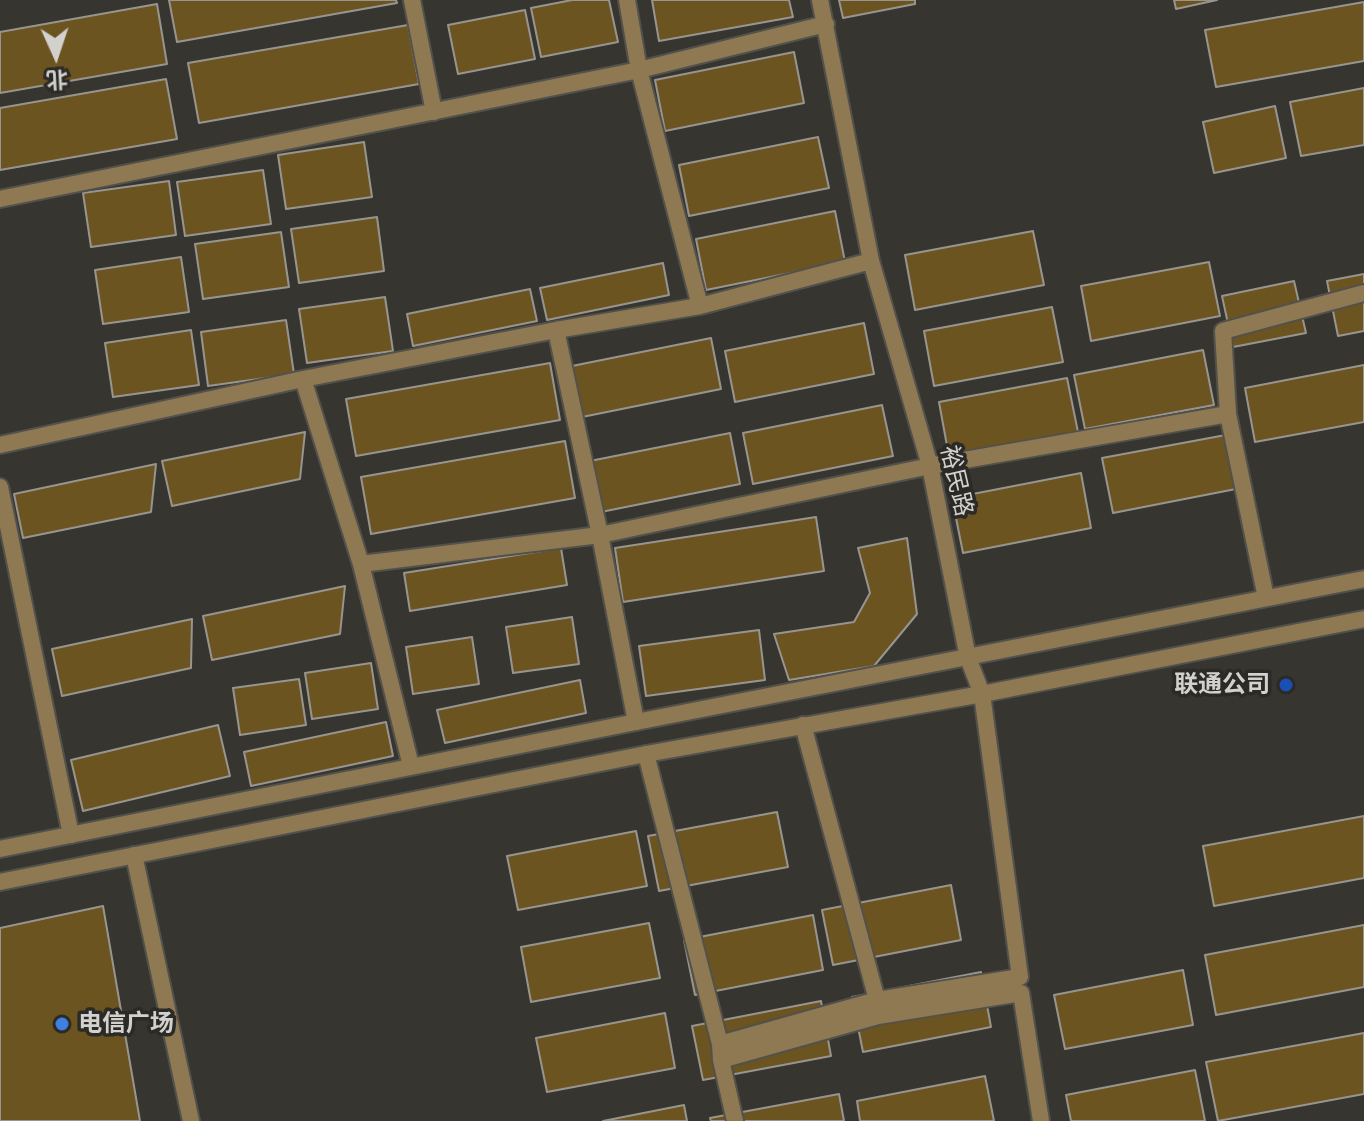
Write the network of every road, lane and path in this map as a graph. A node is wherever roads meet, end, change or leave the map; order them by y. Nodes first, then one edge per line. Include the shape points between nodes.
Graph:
1 (412, 0) edge
2 (627, 0) edge
3 (820, 0) edge
4 (826, 24) junction
5 (639, 70) junction
6 (434, 112) junction
7 (0, 199) edge
8 (871, 261) junction
9 (1364, 293) edge
10 (700, 306) junction
11 (556, 330) junction
12 (303, 379) junction
13 (1228, 414) junction
14 (0, 445) edge
15 (930, 466) junction
16 (0, 487) edge
17 (600, 535) junction
18 (361, 564) junction
19 (1364, 579) edge
20 (1266, 598) junction
21 (1364, 619) edge
22 (968, 658) junction
23 (982, 694) junction
24 (636, 722) junction
25 (803, 725) junction
26 (646, 754) junction
27 (411, 766) junction
28 (71, 835) junction
29 (0, 849) edge
30 (134, 855) junction
31 (0, 882) edge
32 (1020, 985) junction
33 (877, 1008) junction
34 (720, 1052) junction
35 (191, 1121) edge
36 (735, 1121) edge
37 (1041, 1121) edge

1 - 6 street
2 - 5 street
3 - 4 street, 裕民路
4 - 5 street
4 - 8 street, 裕民路
5 - 6 street
5 - 10 street
6 - 7 street
8 - 10 street
8 - 15 street, 裕民路
9 - 13 street via 1223,331
10 - 11 street
11 - 12 street
11 - 17 street
12 - 14 street
12 - 18 street
13 - 15 street
13 - 20 street
15 - 17 street
15 - 22 street, 裕民路
16 - 28 street
17 - 18 street
17 - 24 street
18 - 27 street
19 - 20 street
20 - 22 street
21 - 23 street
22 - 23 street, 裕民路
22 - 24 street
23 - 25 street
23 - 32 street, 裕民路
24 - 27 street
25 - 26 street
25 - 33 street
26 - 30 street
26 - 34 street
27 - 28 street
28 - 29 street
30 - 31 street
30 - 35 street
32 - 33 street
32 - 37 street, 裕民路
33 - 34 street
34 - 36 street

